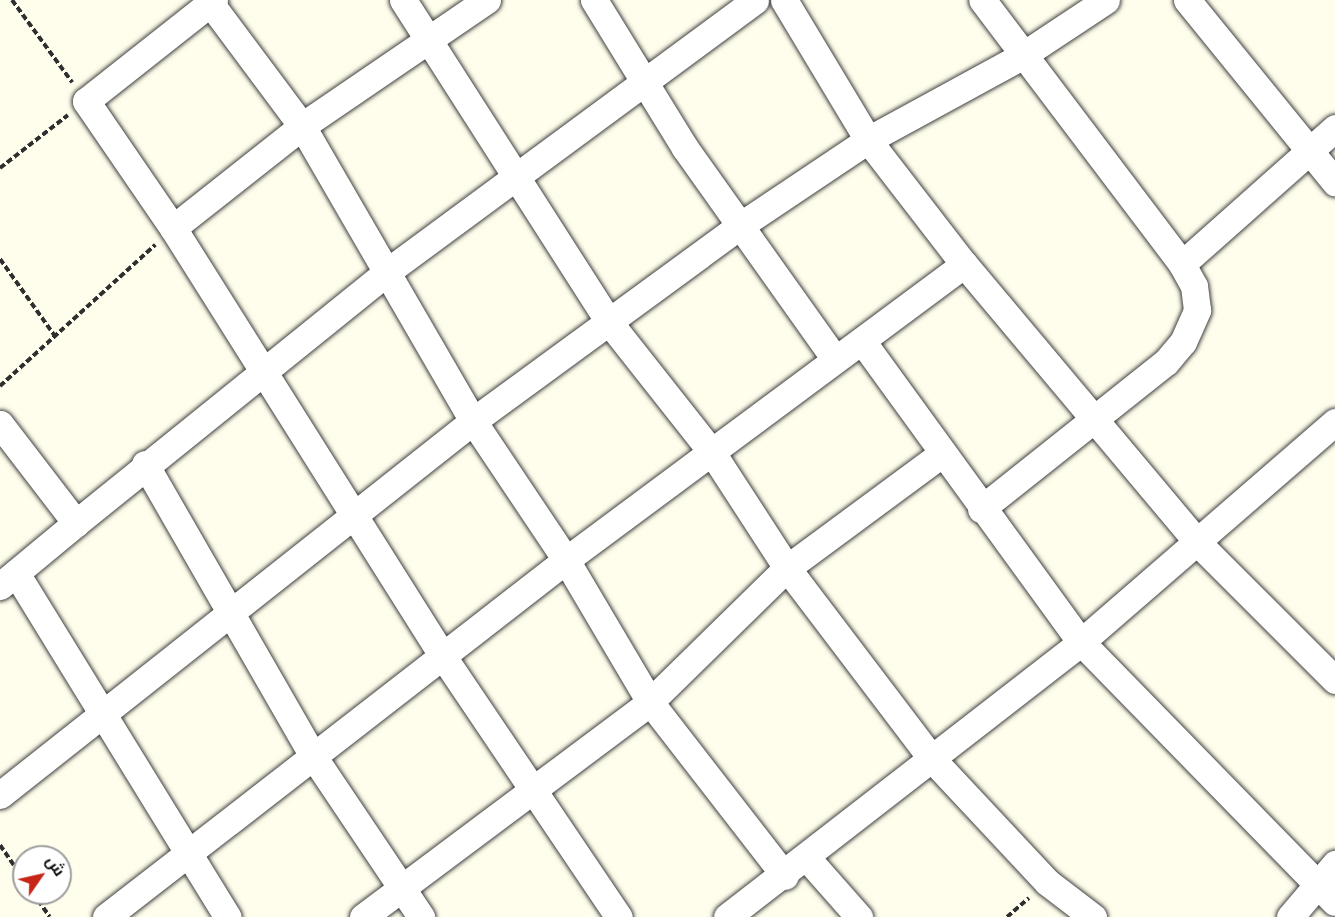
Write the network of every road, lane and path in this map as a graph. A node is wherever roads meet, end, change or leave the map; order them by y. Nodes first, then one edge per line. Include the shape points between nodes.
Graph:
1 (12, 0) edge
2 (403, 0) edge
3 (487, 0) edge
4 (594, 0) edge
5 (755, 0) edge
6 (784, 0) edge
7 (982, 0) edge
8 (1106, 0) edge
9 (1188, 0) edge
10 (211, 1) edge
11 (427, 40) junction
12 (1020, 57) junction
13 (648, 82) junction
14 (86, 101) junction
15 (302, 126) junction
16 (1335, 128) edge
17 (868, 140) junction
18 (1308, 149) junction
19 (0, 168) edge
20 (518, 180) junction
21 (1335, 182) edge
22 (741, 225) junction
23 (173, 228) junction
24 (0, 259) edge
25 (964, 264) junction
26 (1182, 264) junction
27 (388, 271) junction
28 (609, 322) junction
29 (55, 336) junction
30 (862, 341) junction
31 (836, 359) junction
32 (261, 369) junction
33 (0, 386) edge
34 (1095, 420) junction
35 (473, 421) junction
36 (0, 424) edge
37 (1332, 429) edge
38 (711, 451) junction
39 (940, 455) junction
40 (145, 464) junction
41 (981, 508) junction
42 (351, 516) junction
43 (76, 523) junction
44 (1200, 545) junction
45 (566, 560) junction
46 (787, 568) junction
47 (8, 579) edge
48 (228, 612) junction
49 (1082, 642) junction
50 (441, 656) junction
51 (1335, 680) edge
52 (650, 702) junction
53 (102, 710) junction
54 (313, 756) junction
55 (933, 760) junction
56 (533, 792) junction
57 (0, 795) edge
58 (0, 845) edge
59 (186, 854) junction
60 (807, 858) junction
61 (12, 862) edge
62 (1335, 864) edge
63 (785, 876) junction
64 (401, 888) junction
65 (1326, 894) edge
66 (106, 917) edge
67 (228, 917) edge
68 (363, 917) edge
69 (421, 917) edge
70 (619, 917) edge
71 (727, 917) edge
72 (859, 917) edge
73 (1092, 917) edge
74 (1290, 917) edge

1 - 14 path
2 - 11 street
3 - 11 street
4 - 13 street
5 - 13 street
6 - 17 street
7 - 12 street
8 - 12 street
9 - 18 street
10 - 14 street
10 - 15 street
11 - 15 street
11 - 20 street
12 - 17 street
12 - 26 street
13 - 20 street
13 - 22 street via 685,148
14 - 19 path
14 - 23 street
15 - 23 street
15 - 27 street
16 - 18 street
17 - 22 street
17 - 25 street
18 - 21 street
18 - 26 street
20 - 27 street
20 - 28 street
22 - 28 street
22 - 31 street
23 - 29 path
23 - 32 street
24 - 29 path
25 - 30 street
25 - 34 street
26 - 34 street via 1194,286 1197,310 1183,342
27 - 32 street
27 - 35 street
28 - 35 street
28 - 38 street
29 - 33 path
30 - 31 street
30 - 39 street
31 - 38 street
32 - 40 street
32 - 42 street
34 - 41 street
34 - 44 street
35 - 42 street
35 - 45 street
36 - 43 street
37 - 44 street
38 - 45 street
38 - 46 street
39 - 41 street
39 - 46 street
40 - 43 street
40 - 48 street
41 - 49 street
42 - 48 street
42 - 50 street
43 - 47 street
44 - 49 street
44 - 51 street
45 - 50 street
45 - 52 street
46 - 52 street
46 - 55 street
47 - 53 street
48 - 53 street
48 - 54 street
49 - 55 street
49 - 65 street
50 - 54 street
50 - 56 street
52 - 56 street
52 - 63 street
53 - 57 street
53 - 59 street
54 - 59 street
54 - 64 street
55 - 60 street
55 - 73 street via 1047,882
56 - 64 street
56 - 70 street
58 - 61 path
59 - 66 street
59 - 67 street
60 - 63 street
60 - 72 street
62 - 65 street
63 - 71 street
64 - 68 street
64 - 69 street
65 - 74 street

